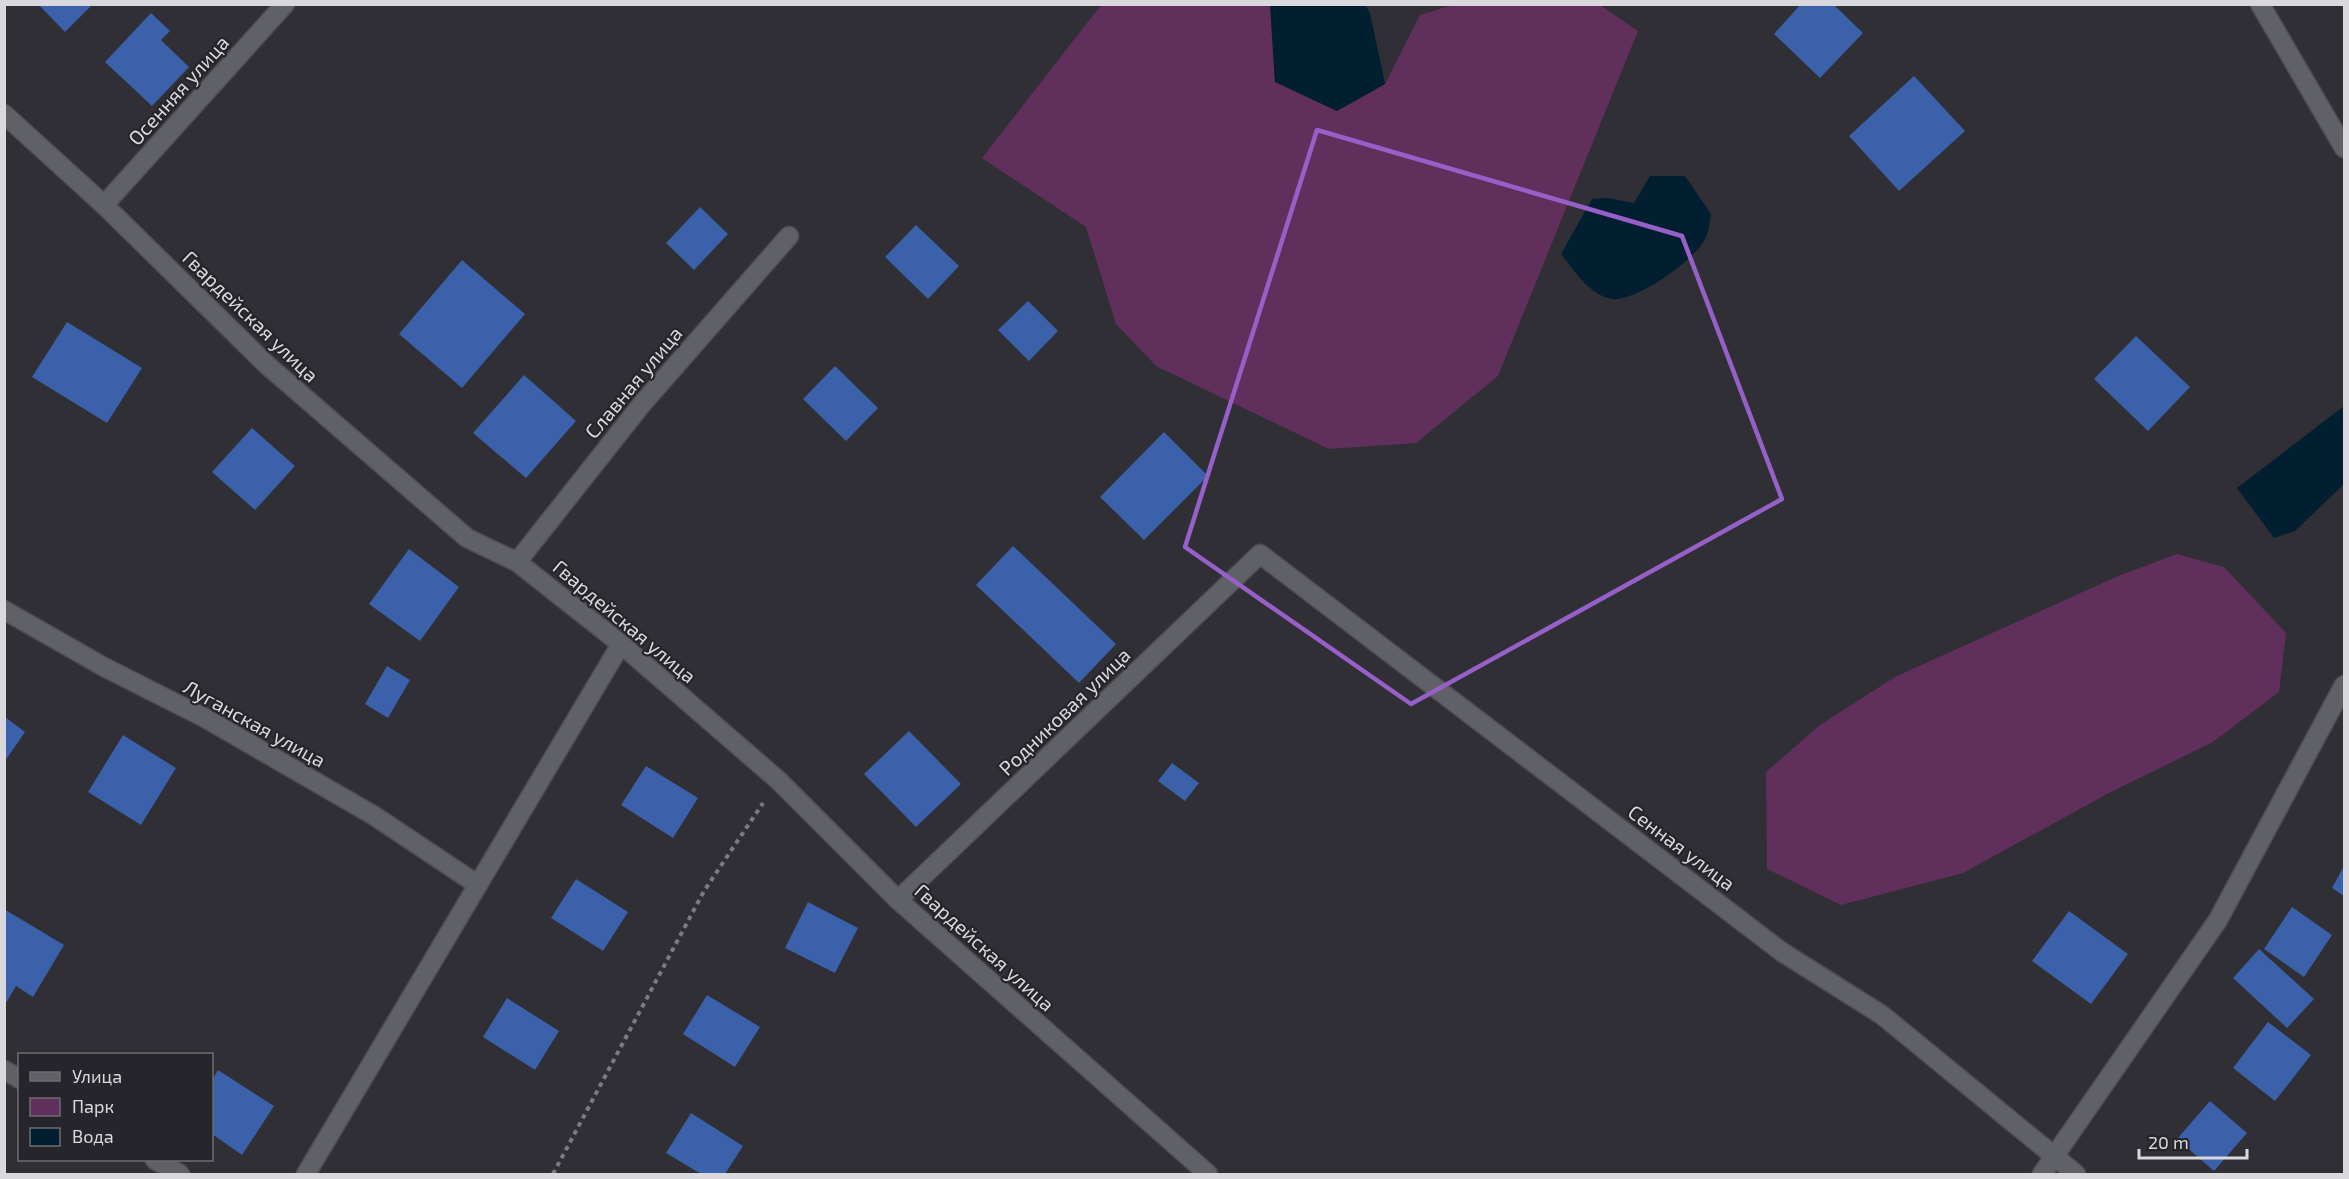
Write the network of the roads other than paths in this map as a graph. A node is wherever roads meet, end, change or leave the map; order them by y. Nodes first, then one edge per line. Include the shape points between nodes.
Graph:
1 (285, 4) edge
2 (2260, 4) edge
3 (4, 114) edge
4 (2344, 148) edge
5 (104, 205) junction
6 (789, 236) dead end
7 (1260, 554) joint
8 (518, 562) junction
9 (4, 610) edge
10 (621, 644) junction
11 (2344, 685) edge
12 (478, 885) junction
13 (898, 900) junction
14 (4, 1070) edge
15 (18, 1078) edge
16 (2057, 1157) junction
17 (157, 1161) edge
18 (180, 1174) edge
19 (306, 1174) edge
20 (1208, 1174) edge
21 (2042, 1174) edge
22 (2076, 1174) edge

1 - 5 street, Осенняя улица
2 - 4 street
3 - 5 street, Гвардейская улица
5 - 8 street, Гвардейская улица via 267,365 441,516 467,538
6 - 8 street, Славная улица via 642,404
7 - 13 street, Родниковая улица
7 - 16 street, Сенная улица via 1782,952 1882,1015
8 - 10 street, Гвардейская улица
9 - 12 street, Луганская улица via 205,718 363,810
10 - 12 street
10 - 13 street, Гвардейская улица via 778,780
11 - 16 street via 2218,920
12 - 19 street
13 - 20 street, Гвардейская улица
14 - 15 street
16 - 21 street
16 - 22 street, Сенная улица
17 - 18 street

